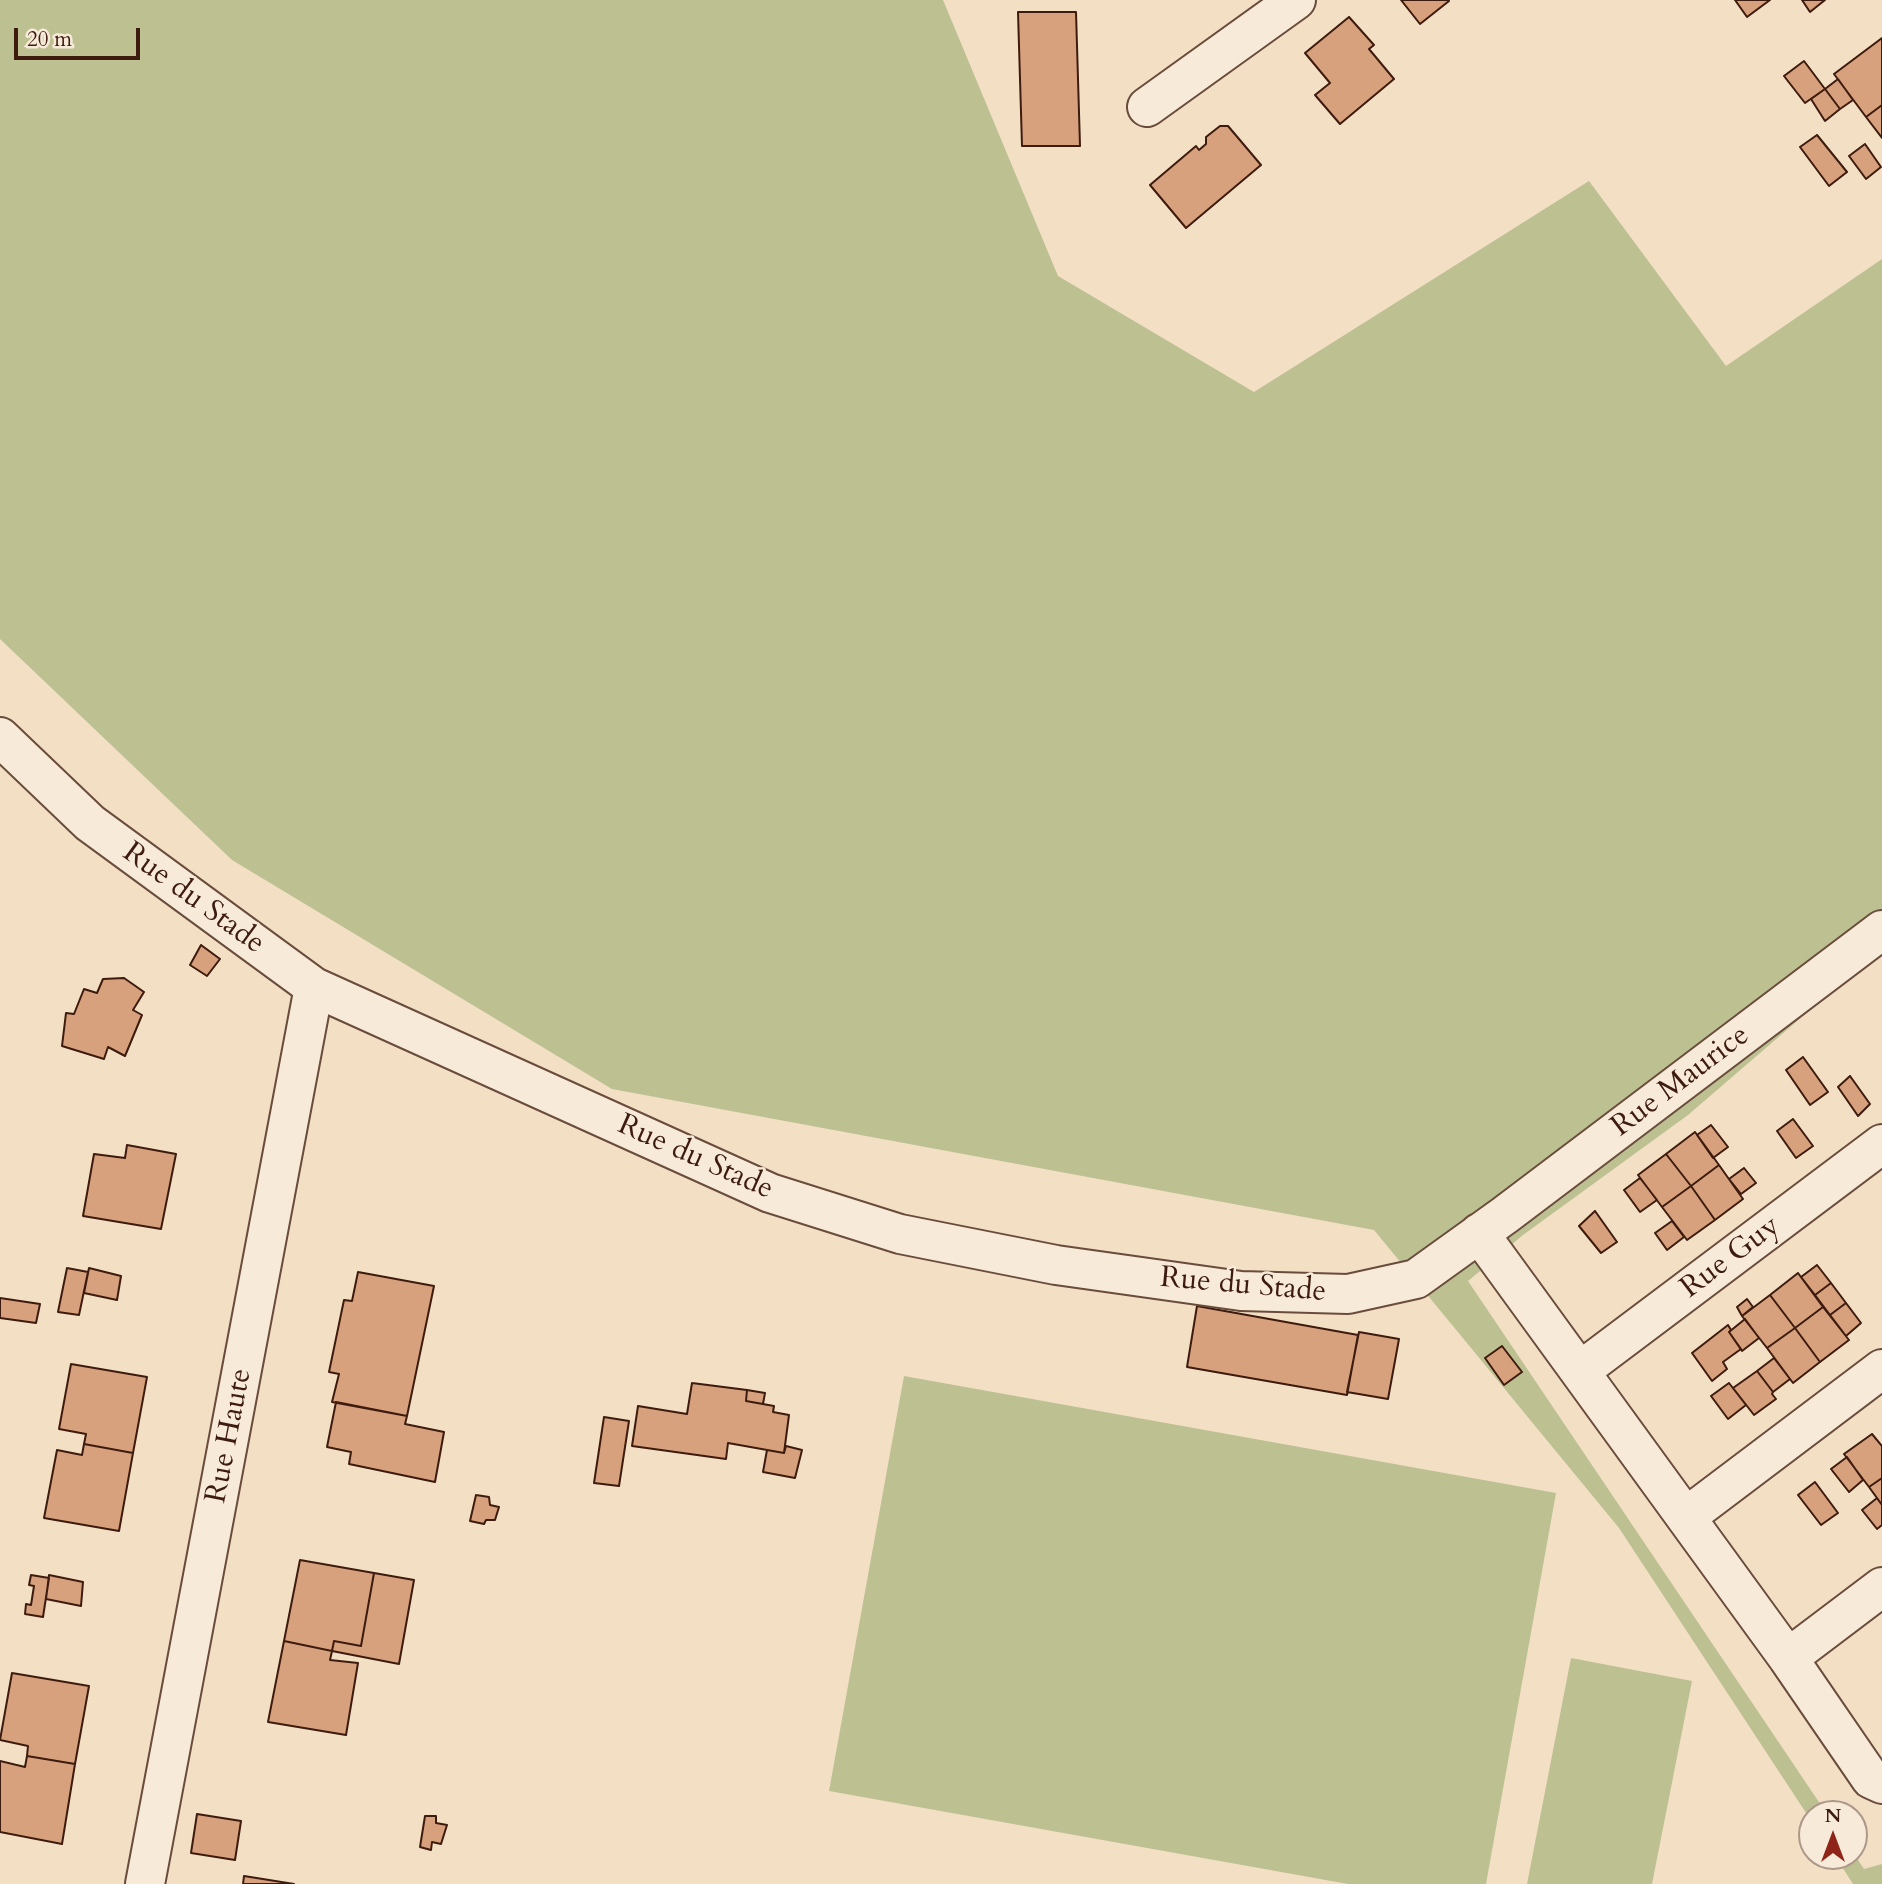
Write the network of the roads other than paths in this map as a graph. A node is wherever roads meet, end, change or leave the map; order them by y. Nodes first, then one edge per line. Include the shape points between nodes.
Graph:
1 (1296, 0) edge
2 (1147, 107) dead end
3 (0, 737) edge
4 (1882, 930) edge
5 (314, 987) junction
6 (1882, 1144) edge
7 (1479, 1233) junction
8 (1882, 1369) edge
9 (1580, 1371) junction
10 (1686, 1517) junction
11 (1882, 1587) edge
12 (1788, 1658) junction
13 (1882, 1784) edge
14 (145, 1884) edge

1 - 2 street
3 - 5 street, Rue du Stade via 90,823
4 - 7 street, Rue Maurice
5 - 7 street, Rue du Stade via 770,1193 900,1234 1056,1265 1241,1291 1348,1294 1416,1279
5 - 14 street, Rue Haute
6 - 9 street, Rue Guy
7 - 9 street
8 - 10 street
9 - 10 street
10 - 12 street
11 - 12 street
12 - 13 street via 1871,1779

